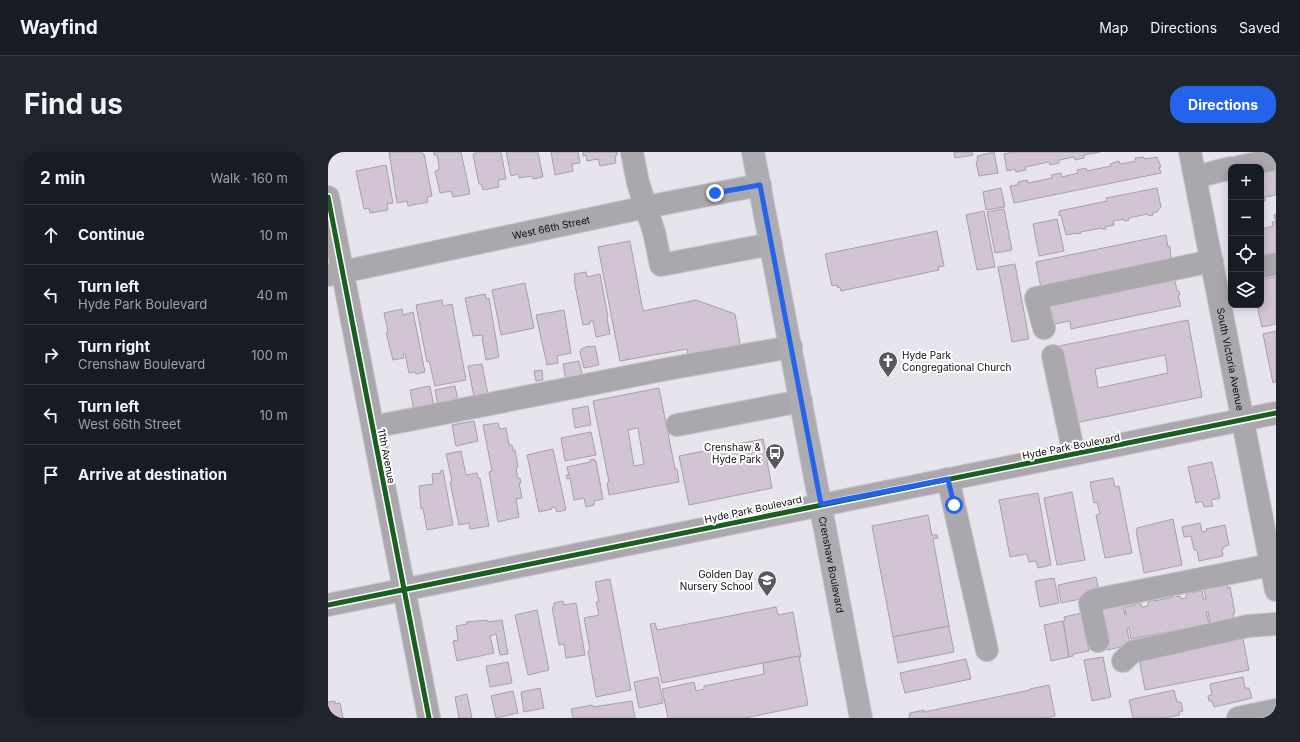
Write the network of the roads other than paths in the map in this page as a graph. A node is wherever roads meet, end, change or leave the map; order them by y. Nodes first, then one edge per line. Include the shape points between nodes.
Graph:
1 (632, 152) edge
2 (753, 152) edge
3 (1190, 152) edge
4 (1276, 159) edge
5 (1252, 164) edge
6 (1228, 169) edge
7 (1195, 177) junction
8 (760, 185) junction
9 (328, 202) edge
10 (646, 207) junction
11 (771, 244) junction
12 (1276, 264) edge
13 (1264, 266) edge
14 (1219, 269) edge
15 (335, 273) edge
16 (1044, 328) dead end
17 (791, 348) junction
18 (1053, 356) dead end
19 (801, 401) junction
20 (1276, 413) edge
21 (1243, 420) junction
22 (677, 425) dead end
23 (373, 427) junction
24 (1074, 454) junction
25 (948, 479) junction
26 (821, 504) junction
27 (1274, 564) edge
28 (404, 590) junction
29 (1276, 590) edge
30 (328, 605) edge
31 (1276, 624) edge
32 (1098, 641) dead end
33 (986, 650) dead end
34 (1123, 661) dead end
35 (1276, 710) edge
36 (429, 718) edge
37 (861, 718) edge
38 (1238, 718) edge

1 - 10 street
2 - 8 main road, Crenshaw Boulevard
3 - 7 street, South Victoria Avenue
4 - 5 street
6 - 7 street
7 - 14 street, South Victoria Avenue
8 - 10 street, West 66th Street
8 - 11 main road, Crenshaw Boulevard
9 - 15 street, 11th Avenue
10 - 11 street via 661,265
10 - 15 street, West 66th Street
11 - 17 main road, Crenshaw Boulevard
12 - 13 street
14 - 16 street via 1036,298
14 - 21 street, South Victoria Avenue
15 - 23 street, 11th Avenue
17 - 19 main road, Crenshaw Boulevard
17 - 23 street via 667,369
18 - 24 street
19 - 22 street
19 - 26 main road, Crenshaw Boulevard
20 - 21 street, Hyde Park Boulevard
21 - 24 street, Hyde Park Boulevard
21 - 27 street, South Victoria Avenue
23 - 28 street, 11th Avenue
24 - 25 street, Hyde Park Boulevard
25 - 26 street, Hyde Park Boulevard
25 - 33 street
26 - 28 street, Hyde Park Boulevard
26 - 37 main road, Crenshaw Boulevard
27 - 29 street, South Victoria Avenue
27 - 32 street via 1094,600 1090,603
28 - 30 street, Hyde Park Boulevard
28 - 36 street, 11th Avenue
31 - 34 street via 1248,626 1132,652
35 - 38 street

